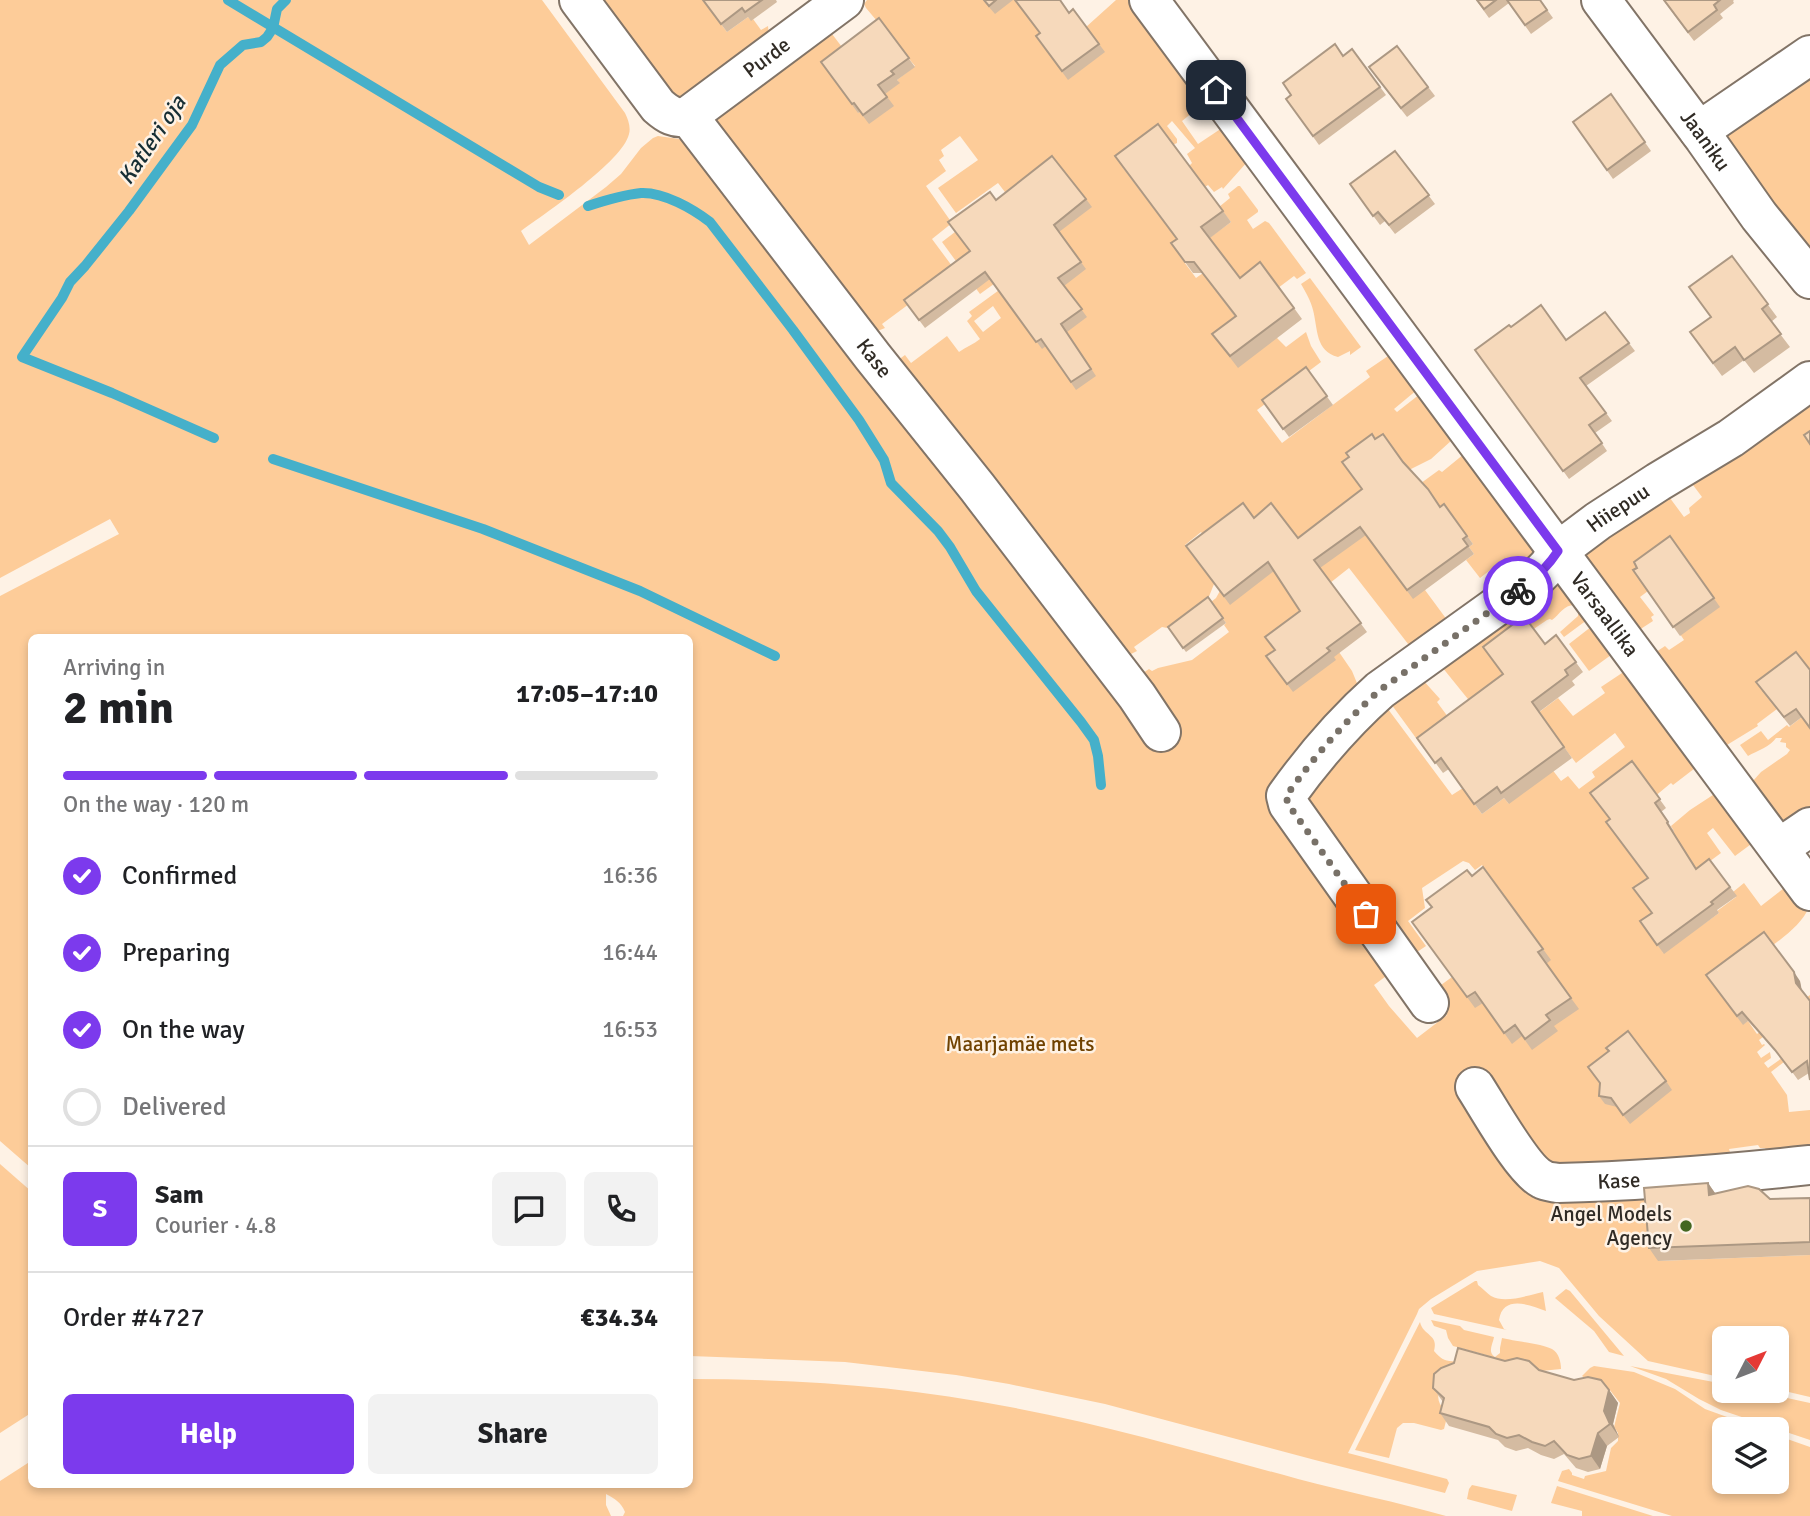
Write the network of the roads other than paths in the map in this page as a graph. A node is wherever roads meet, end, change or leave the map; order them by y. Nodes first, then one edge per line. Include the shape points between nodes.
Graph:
1 (579, 0) edge
2 (844, 0) edge
3 (1149, 0) edge
4 (1601, 0) edge
5 (1810, 55) edge
6 (688, 116) junction
7 (1699, 131) junction
8 (1810, 279) edge
9 (1810, 380) edge
10 (1558, 551) junction
11 (1161, 732) dead end
12 (1810, 827) edge
13 (1779, 848) junction
14 (1810, 891) edge
15 (1430, 1003) dead end
16 (1475, 1087) dead end
17 (1810, 1165) edge

1 - 6 street via 658,106 676,118
2 - 6 street, Purde
3 - 10 street, Varsaallika
4 - 7 street, Jaaniku
5 - 7 street
6 - 11 street, Kase
7 - 8 street, Jaaniku
9 - 10 street, Hiiepuu via 1731,438
10 - 13 street, Varsaallika
10 - 15 street, Hiiepuu via 1536,578 1362,706 1319,751 1286,796
12 - 13 street
13 - 14 street, Varsaallika
16 - 17 street, Kase via 1526,1165 1548,1181 1642,1180

